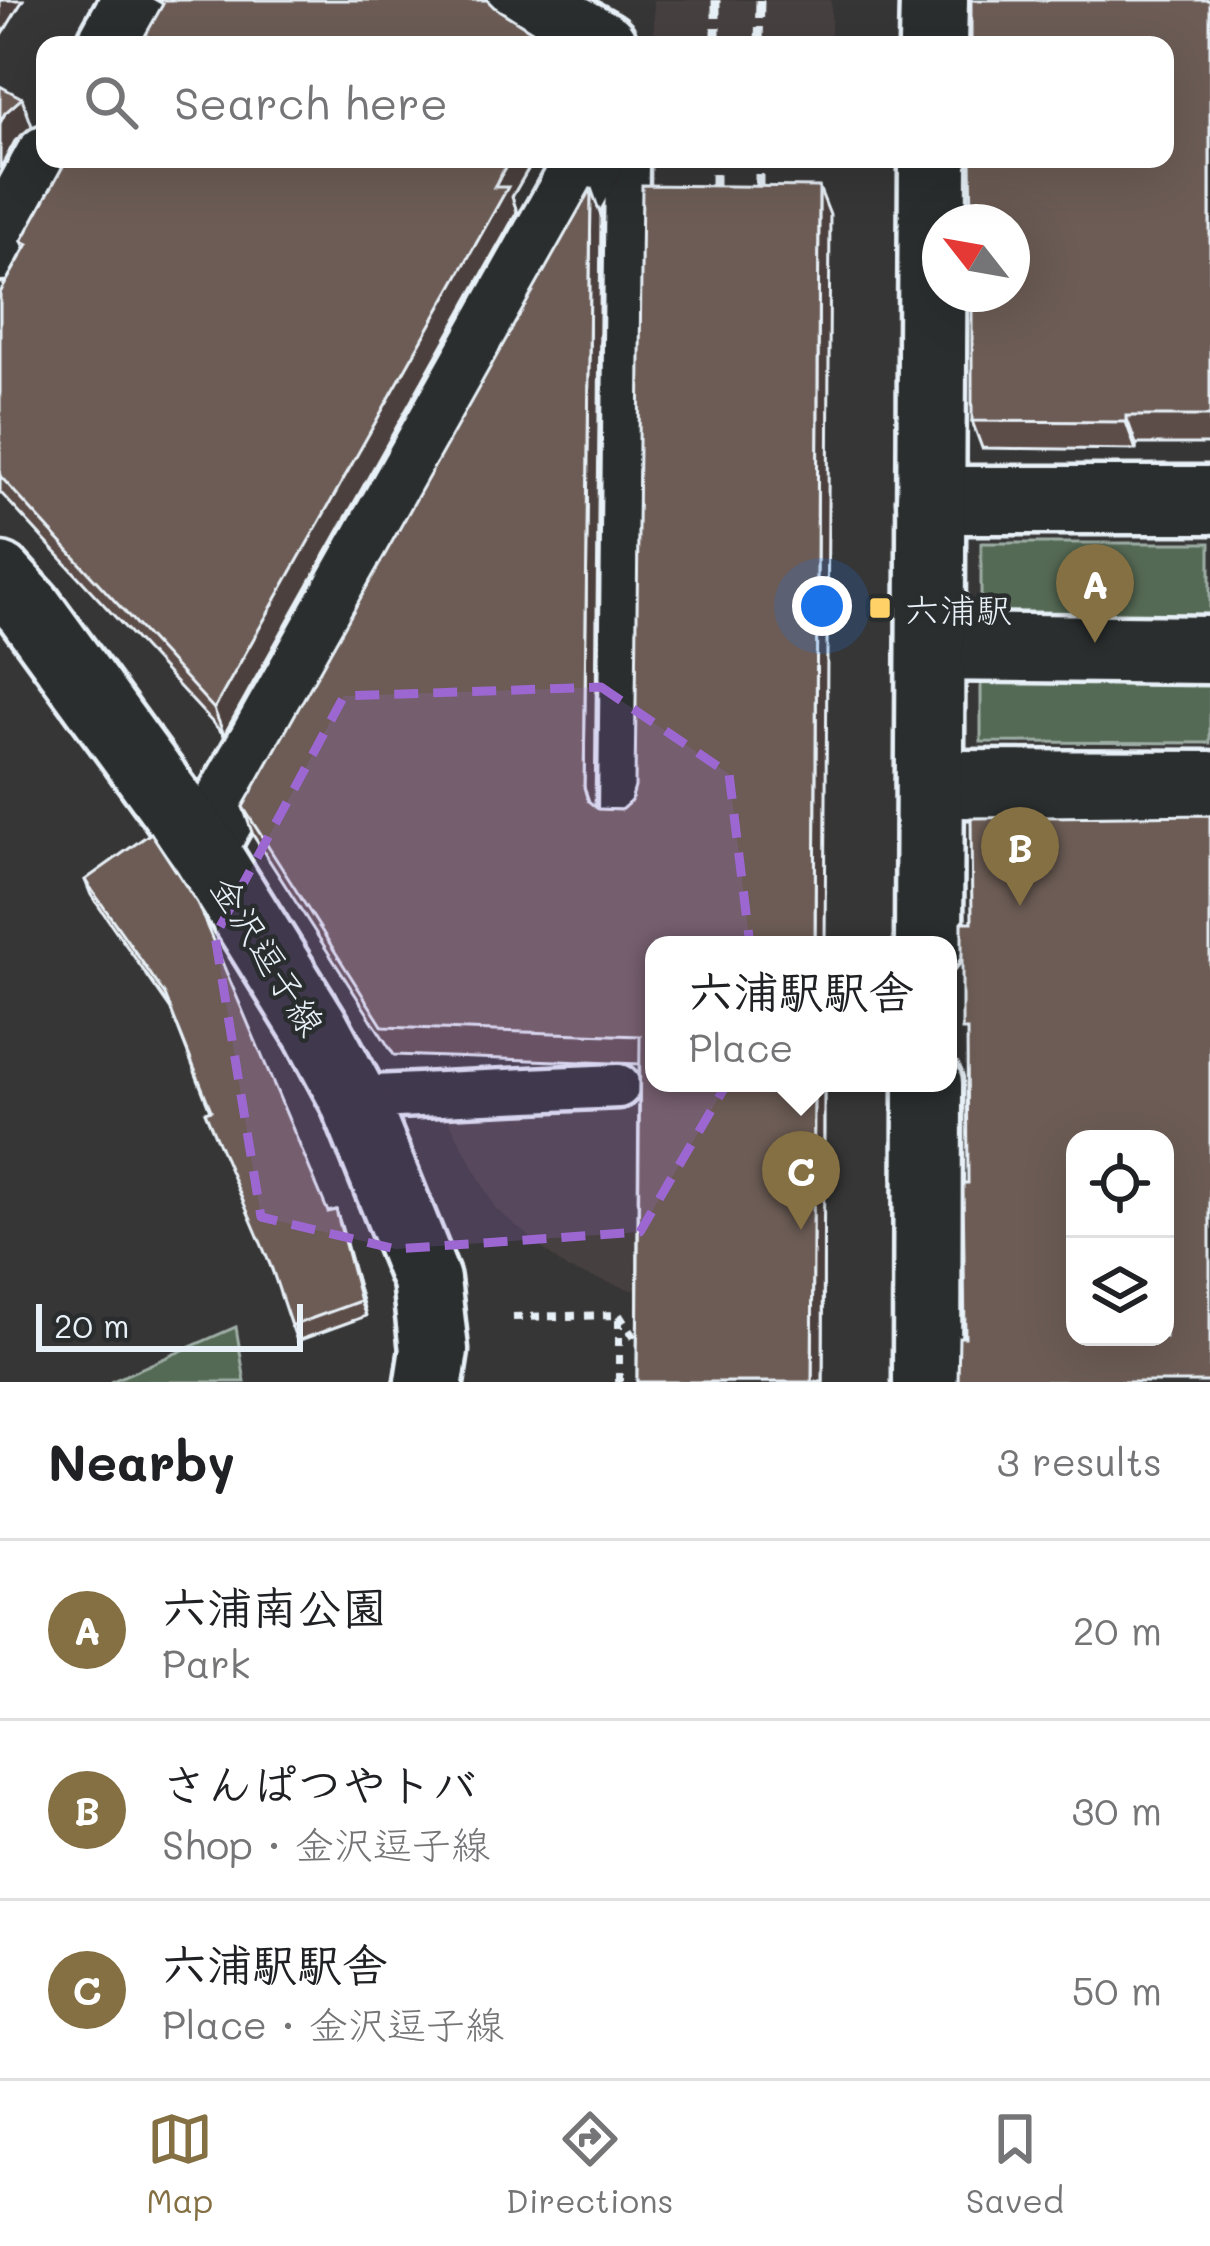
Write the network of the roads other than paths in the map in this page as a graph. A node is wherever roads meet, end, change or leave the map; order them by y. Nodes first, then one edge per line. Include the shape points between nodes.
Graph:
1 (136, 0) edge
2 (523, 0) edge
3 (626, 0) edge
4 (934, 0) edge
5 (116, 36) edge
6 (587, 36) edge
7 (626, 36) edge
8 (933, 36) edge
9 (43, 168) edge
10 (585, 168) edge
11 (627, 168) edge
12 (933, 168) edge
13 (0, 247) edge
14 (931, 500) junction
15 (1210, 500) edge
16 (0, 577) edge
17 (931, 647) junction
18 (1210, 650) edge
19 (930, 784) junction
20 (1210, 785) edge
21 (620, 815) edge
22 (202, 848) junction
23 (929, 936) edge
24 (618, 1086) dead end
25 (928, 1092) edge
26 (353, 1098) junction
27 (429, 1382) edge
28 (927, 1382) edge

1 - 5 street
2 - 6 street
3 - 7 street
4 - 8 street
9 - 13 street
10 - 22 street
11 - 21 lane
12 - 14 street
14 - 15 street
14 - 17 street
16 - 22 street, 金沢逗子線
17 - 18 street
17 - 19 street
19 - 20 street
19 - 23 street
22 - 26 street, 金沢逗子線
24 - 26 lane
25 - 28 street
26 - 27 street, 金沢逗子線 via 426,1280

